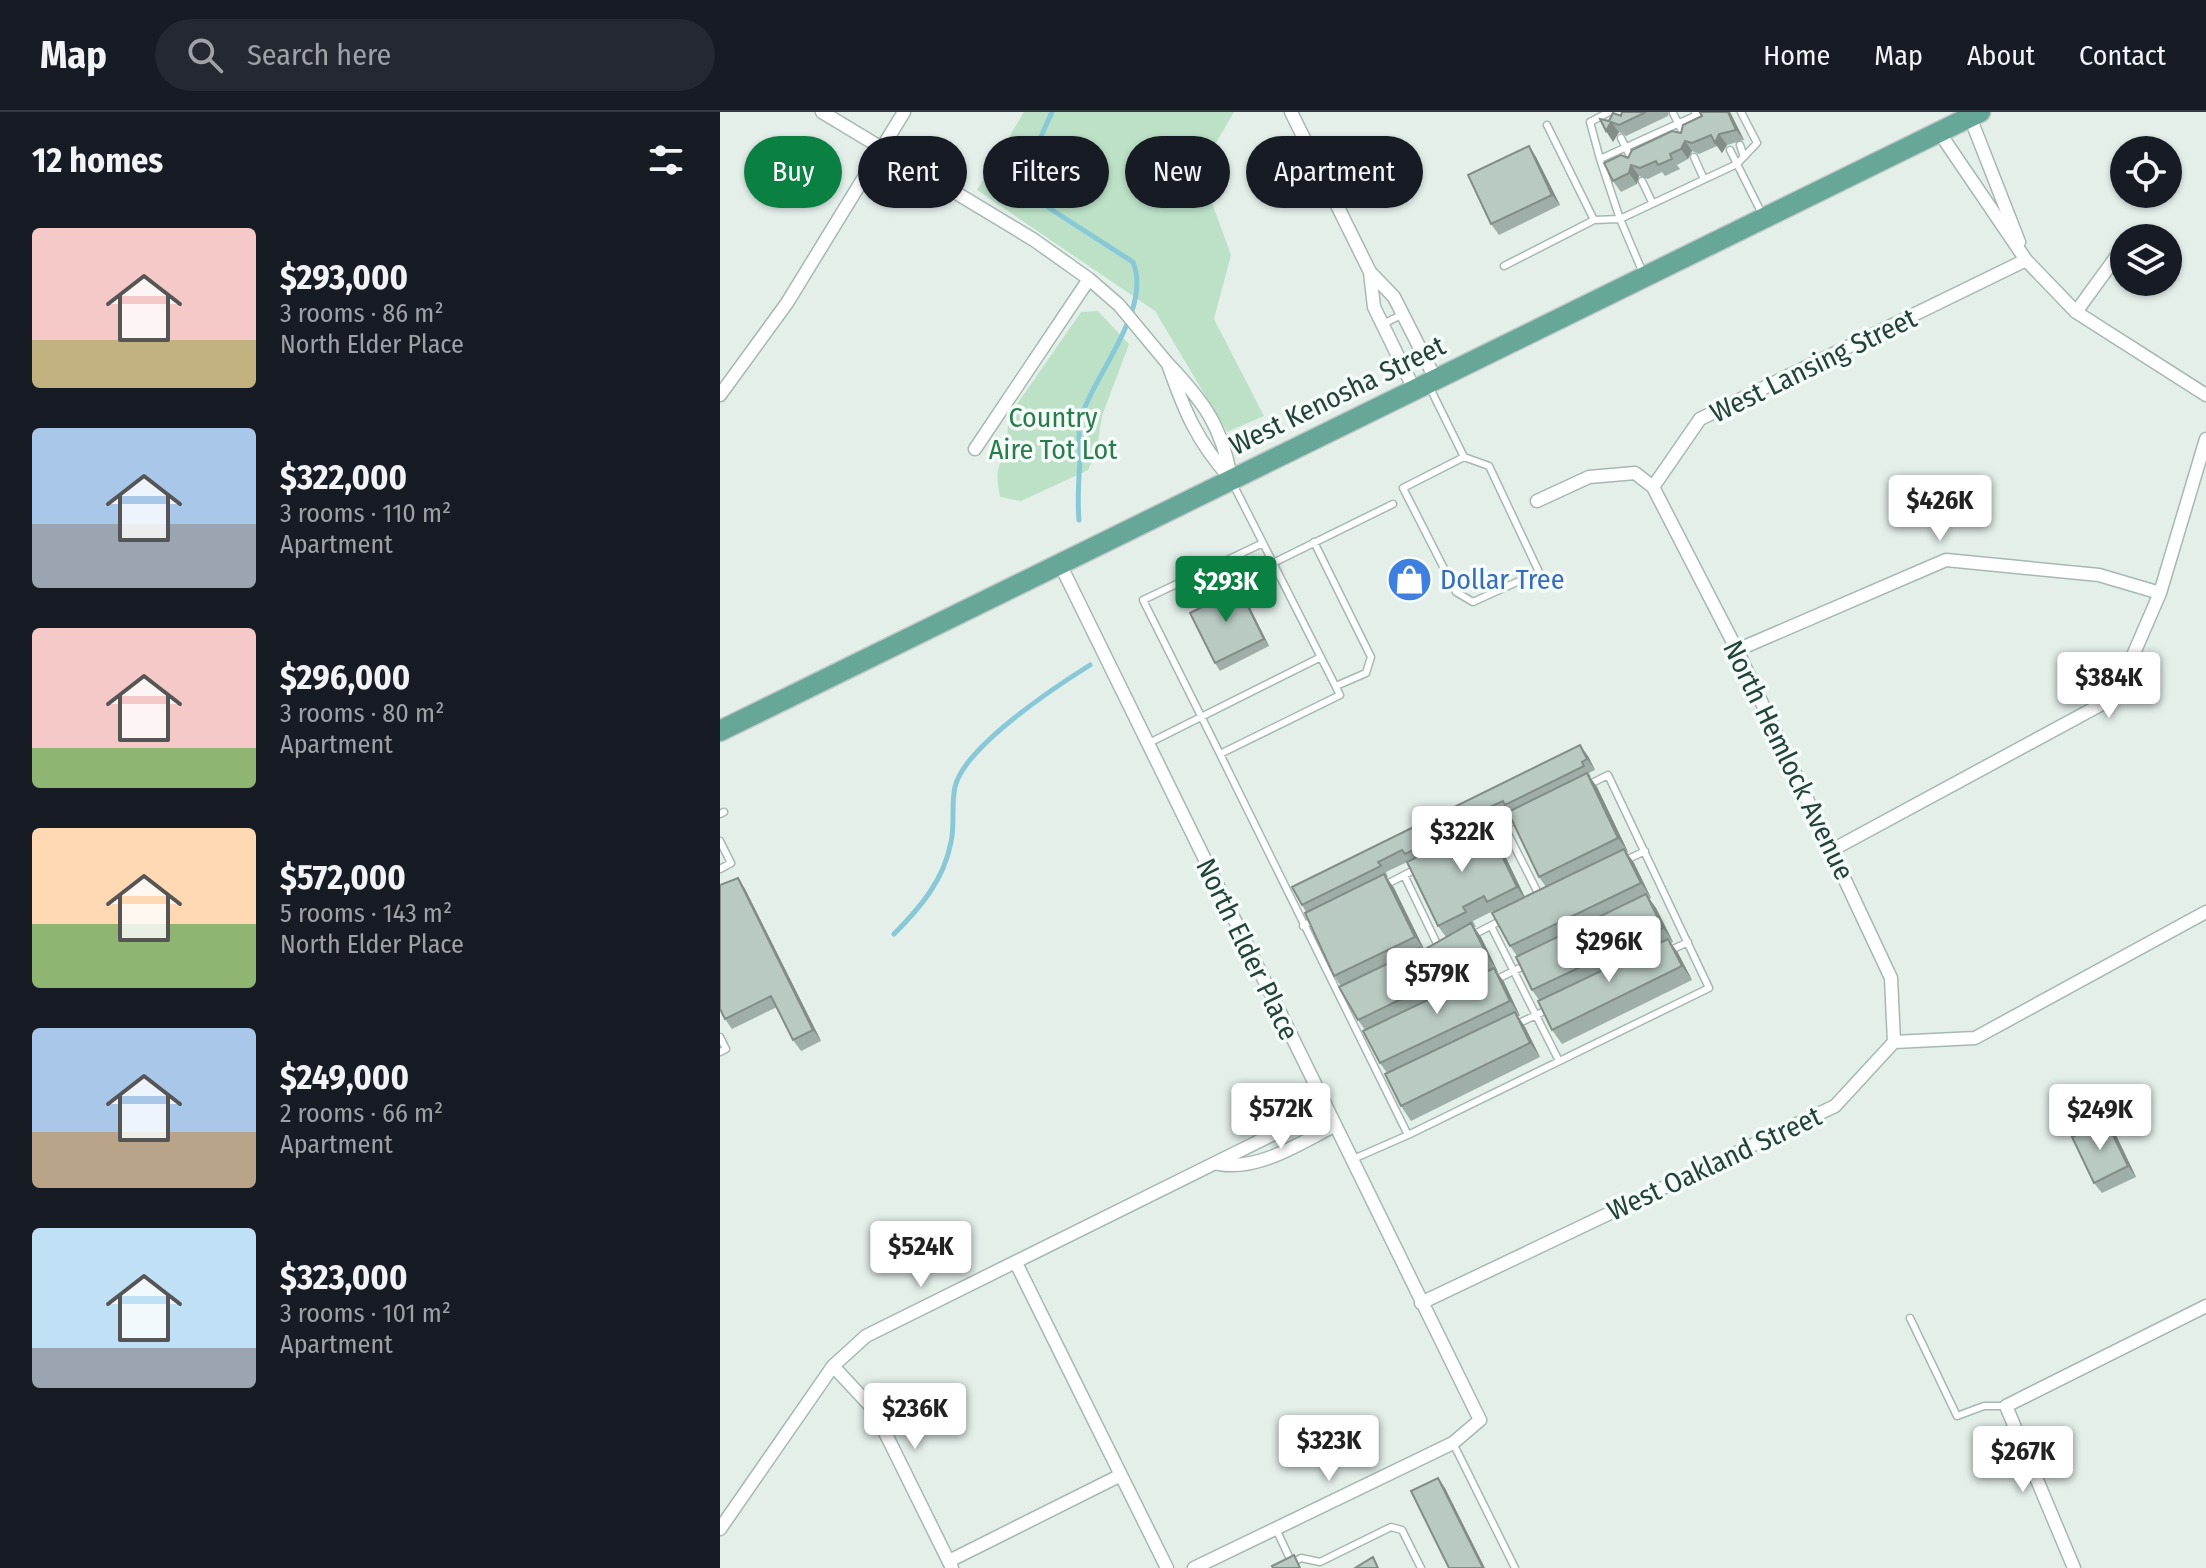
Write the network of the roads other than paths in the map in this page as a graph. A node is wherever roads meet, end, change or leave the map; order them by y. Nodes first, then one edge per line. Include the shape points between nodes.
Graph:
1 (822, 112) edge
2 (904, 112) edge
3 (1291, 112) edge
4 (1608, 112) edge
5 (1695, 112) edge
6 (1741, 112) edge
7 (1673, 113) edge
8 (1975, 114) edge
9 (1662, 119) dead end
10 (1653, 123) dead end
11 (1678, 123) junction
12 (1547, 125) dead end
13 (1615, 126) edge
14 (1643, 128) edge
15 (1666, 129) junction
16 (1939, 132) junction
17 (1632, 133) edge
18 (1658, 133) junction
19 (862, 136) edge
20 (890, 136) edge
21 (1621, 138) edge
22 (1648, 138) junction
23 (1685, 139) edge
24 (1637, 143) junction
25 (1740, 145) dead end
26 (1625, 148) junction
27 (1730, 150) dead end
28 (1694, 157) edge
29 (1744, 157) junction
30 (1600, 159) junction
31 (1634, 163) edge
32 (1737, 164) junction
33 (1703, 177) junction
34 (1642, 181) edge
35 (858, 189) edge
36 (967, 200) edge
37 (1652, 202) junction
38 (1764, 218) junction
39 (1620, 219) junction
40 (1594, 220) junction
41 (2026, 260) junction
42 (2110, 265) edge
43 (1504, 266) dead end
44 (1370, 272) junction
45 (1645, 277) junction
46 (1089, 279) junction
47 (2076, 312) junction
48 (1403, 314) junction
49 (1383, 324) junction
50 (1168, 364) junction
51 (1425, 383) junction
52 (720, 395) edge
53 (2206, 395) edge
54 (2206, 439) edge
55 (975, 449) dead end
56 (1464, 457) junction
57 (1231, 479) junction
58 (1653, 487) junction
59 (1537, 501) dead end
60 (1393, 504) dead end
61 (1314, 542) junction
62 (1263, 543) junction
63 (1273, 563) junction
64 (1060, 564) junction
65 (2160, 593) junction
66 (1737, 650) junction
67 (1321, 657) junction
68 (1336, 686) junction
69 (1201, 718) junction
70 (720, 731) edge
71 (1148, 744) junction
72 (1220, 754) junction
73 (1582, 788) edge
74 (1530, 813) edge
75 (1504, 826) junction
76 (1476, 840) edge
77 (720, 841) edge
78 (1832, 850) junction
79 (1645, 851) junction
80 (1433, 861) edge
81 (1619, 864) edge
82 (720, 869) edge
83 (1404, 875) junction
84 (1379, 888) edge
85 (1555, 895) edge
86 (1666, 897) junction
87 (1542, 901) junction
88 (1652, 904) edge
89 (1529, 907) edge
90 (2206, 912) edge
91 (1328, 913) edge
92 (1517, 913) edge
93 (1303, 926) junction
94 (1491, 926) junction
95 (1466, 938) edge
96 (1688, 942) junction
97 (1453, 944) edge
98 (1440, 951) junction
99 (1660, 955) edge
100 (1426, 958) edge
101 (1542, 958) edge
102 (1514, 971) junction
103 (1486, 984) edge
104 (1354, 992) edge
105 (1340, 999) junction
106 (1564, 1002) edge
107 (1536, 1015) junction
108 (1508, 1028) edge
109 (720, 1037) edge
110 (1376, 1037) edge
111 (1894, 1042) junction
112 (1362, 1044) junction
113 (720, 1052) edge
114 (1559, 1061) junction
115 (1398, 1081) edge
116 (1384, 1087) junction
117 (1326, 1108) junction
118 (1334, 1126) junction
119 (1283, 1130) junction
120 (1408, 1135) junction
121 (1292, 1147) junction
122 (1351, 1160) junction
123 (1219, 1164) junction
124 (1016, 1263) junction
125 (1421, 1303) junction
126 (2206, 1306) edge
127 (1910, 1318) dead end
128 (833, 1366) junction
129 (2006, 1406) junction
130 (1453, 1443) junction
131 (1121, 1475) junction
132 (720, 1529) edge
133 (1276, 1529) junction
134 (1291, 1561) junction
135 (950, 1565) edge
136 (1320, 1565) edge
137 (1167, 1568) edge
138 (1194, 1568) edge
139 (1283, 1568) edge
140 (1421, 1568) edge
141 (1515, 1568) edge
142 (2074, 1568) edge

1 - 19 street
2 - 20 street
3 - 44 street
4 - 13 lane
4 - 30 lane via 1590,122
5 - 11 lane
6 - 29 lane via 1757,143
7 - 11 lane
8 - 16 main road, West Kenosha Street
8 - 41 street
9 - 15 lane
10 - 18 lane
11 - 15 lane
11 - 23 lane
12 - 40 lane
14 - 22 lane
15 - 18 lane
16 - 38 main road, West Kenosha Street
16 - 41 street
17 - 24 lane
18 - 22 lane
21 - 26 lane
22 - 24 lane
24 - 26 lane
25 - 29 lane
26 - 30 lane
26 - 31 lane
27 - 32 lane
28 - 33 lane
29 - 32 lane
30 - 39 lane
32 - 33 lane
32 - 38 lane
33 - 37 lane
34 - 37 lane
35 - 52 street via 787,303
36 - 46 street
37 - 39 lane
38 - 45 main road, West Kenosha Street
39 - 40 lane
39 - 45 lane
40 - 43 lane
41 - 47 street
41 - 58 street, West Lansing Street via 1700,419
42 - 47 street
44 - 48 street
44 - 49 street via 1374,307
45 - 51 main road, West Kenosha Street
46 - 50 street via 1119,305
46 - 55 street
47 - 53 street
48 - 49 lane
48 - 51 street
49 - 51 street
50 - 57 street via 1205,451
50 - 57 street via 1203,400 1225,443
51 - 56 lane
51 - 57 main road, West Kenosha Street
54 - 65 street
56 - 56 lane via 1403,488 1456,592 1473,602 1539,572 1489,466
57 - 62 lane
57 - 64 main road, West Kenosha Street
58 - 59 street via 1635,473 1589,477
58 - 66 street, North Hemlock Avenue
60 - 61 lane
61 - 63 lane
61 - 68 lane via 1371,657 1366,673
62 - 63 lane
62 - 69 lane via 1143,600
63 - 67 lane
64 - 70 main road, West Kenosha Street
64 - 71 street, North Elder Place
65 - 66 street via 2099,575 1946,560
65 - 78 street via 2115,697
66 - 78 street, North Hemlock Avenue
67 - 68 lane
67 - 69 lane
68 - 72 lane via 1340,695
69 - 71 lane
69 - 72 lane
71 - 117 street, North Elder Place
72 - 93 lane
73 - 79 lane via 1608,775
74 - 75 lane
75 - 76 lane
75 - 87 lane
77 - 82 lane via 731,863
78 - 111 street, North Hemlock Avenue via 1891,978
79 - 81 lane
79 - 86 lane
80 - 83 lane
83 - 84 lane
83 - 98 lane
85 - 87 lane
86 - 88 lane
86 - 96 lane
87 - 89 lane
90 - 111 street via 1975,1038
91 - 93 lane
92 - 94 lane
93 - 105 lane
94 - 95 lane
94 - 102 lane
96 - 99 lane
96 - 114 lane via 1709,988
97 - 98 lane
98 - 100 lane
101 - 102 lane
102 - 103 lane
102 - 107 lane
104 - 105 lane
105 - 112 lane
106 - 107 lane
107 - 108 lane
107 - 114 lane
109 - 113 lane via 726,1049
110 - 112 lane
111 - 125 street, West Oakland Street via 1835,1106
112 - 116 lane
114 - 120 lane
115 - 116 lane
116 - 120 lane
117 - 118 street, North Elder Place
117 - 119 street
118 - 121 street
118 - 122 street, North Elder Place
119 - 121 lane
119 - 123 street
120 - 122 lane
121 - 123 street via 1267,1159
122 - 125 street, North Elder Place
123 - 124 street
124 - 128 street via 866,1336
124 - 131 street
125 - 130 street, North Elder Place via 1480,1420
126 - 129 street
127 - 129 lane via 1957,1416 1984,1406
128 - 132 street
128 - 135 street via 874,1410
129 - 142 street
130 - 133 street
130 - 141 lane
131 - 135 street
131 - 137 street
133 - 134 lane
133 - 138 street
134 - 136 lane via 1301,1558
134 - 139 lane
136 - 140 lane via 1391,1527 1402,1530

